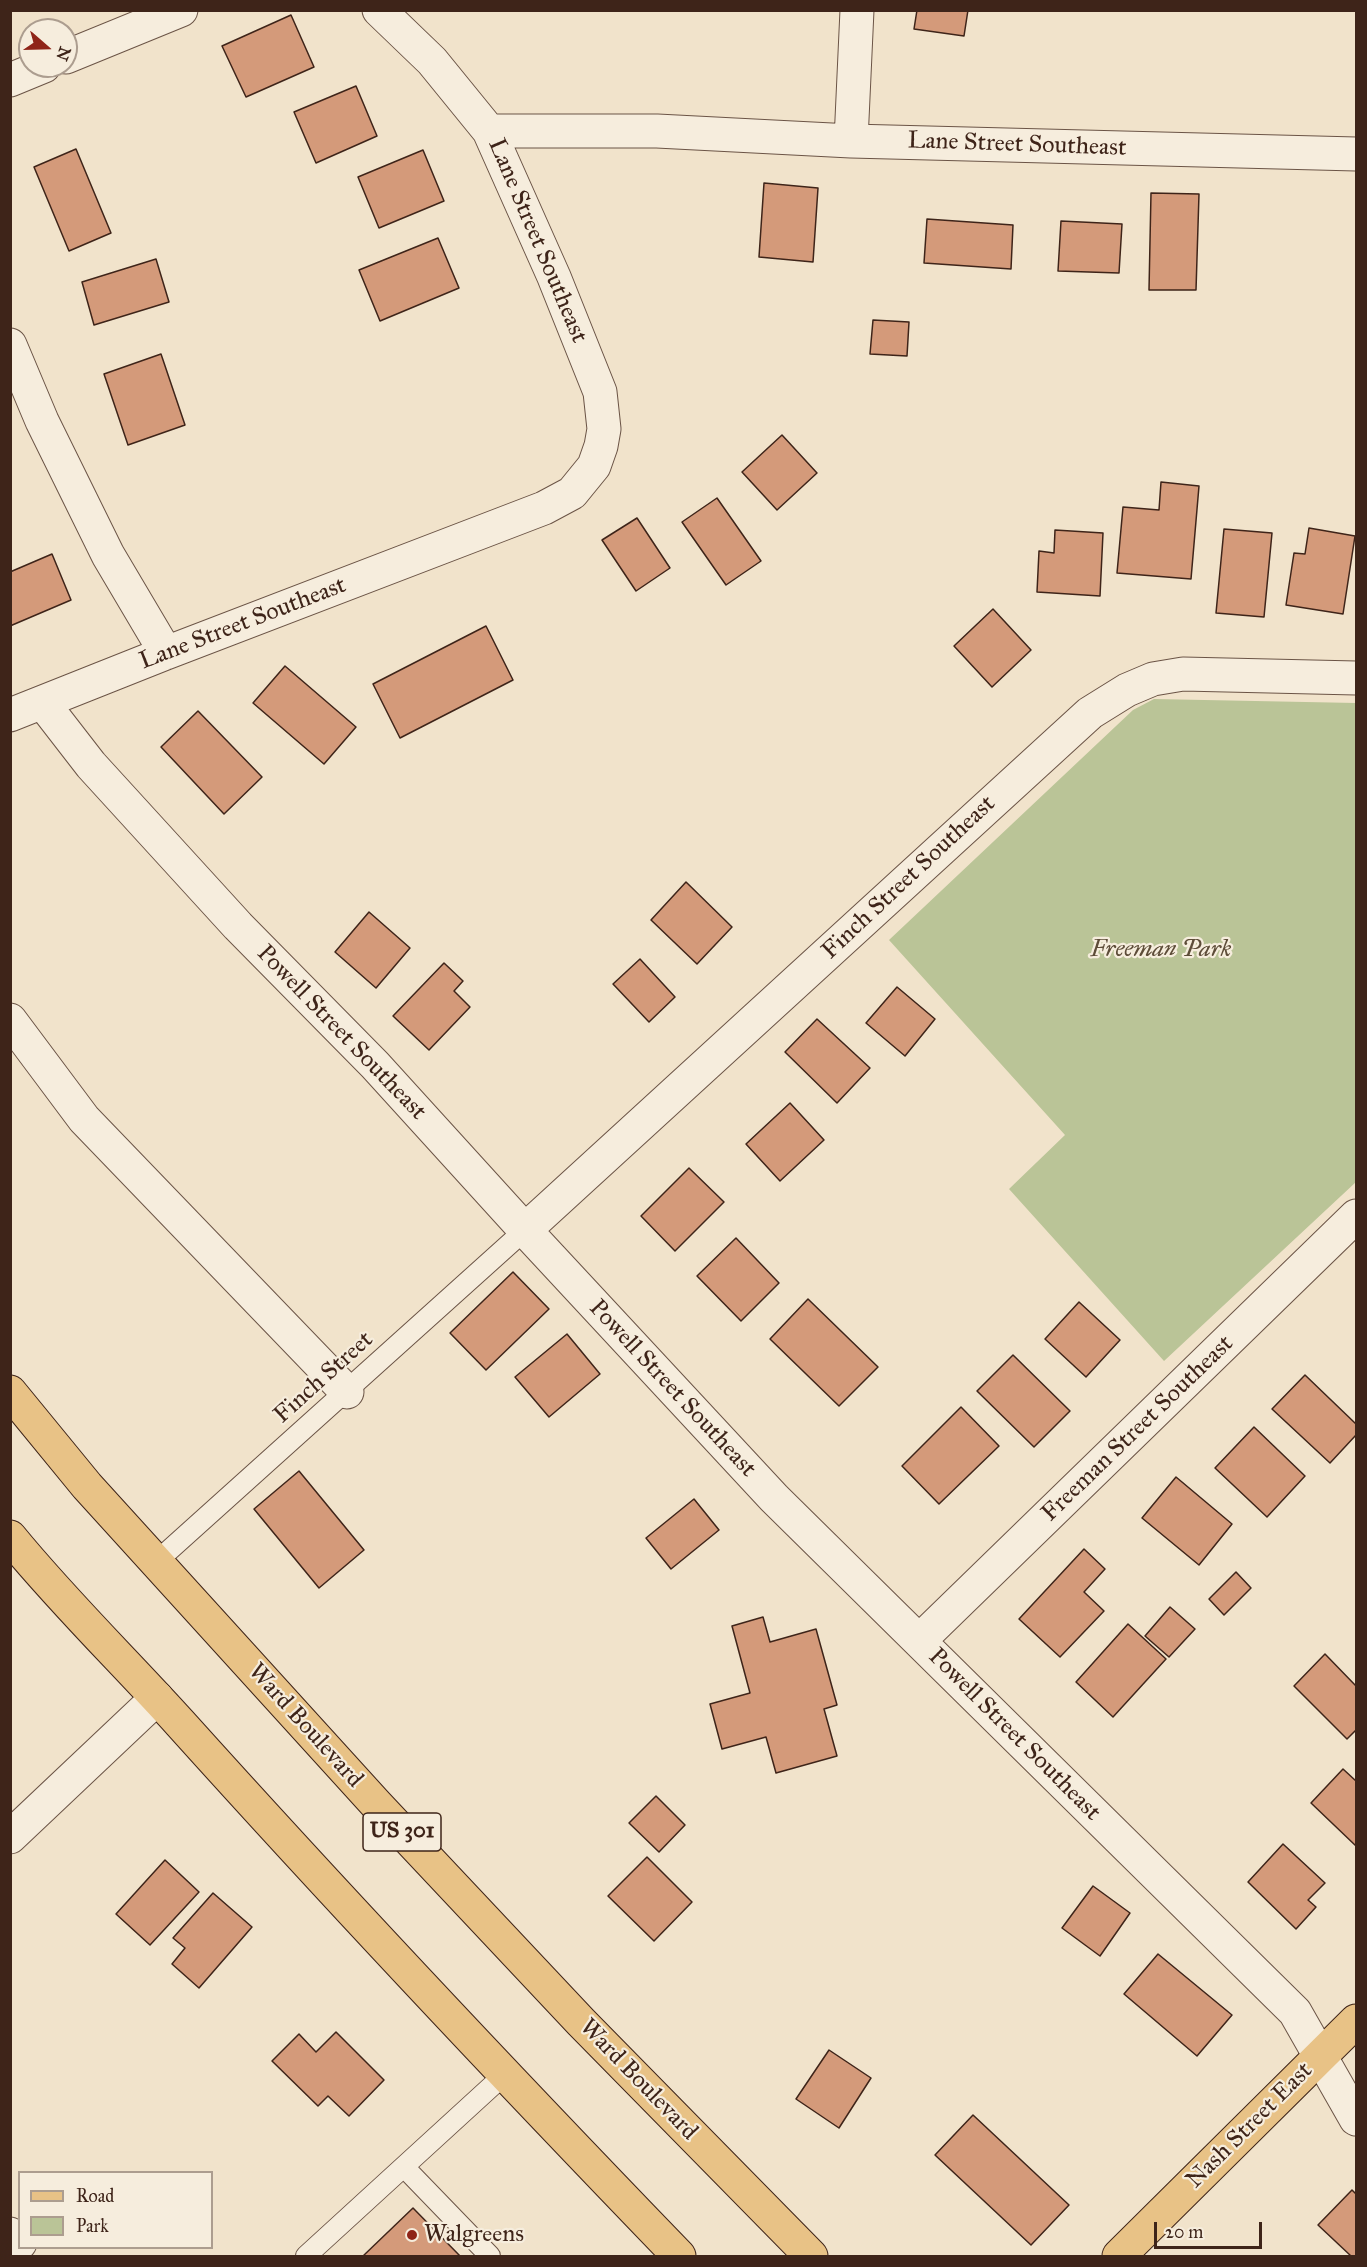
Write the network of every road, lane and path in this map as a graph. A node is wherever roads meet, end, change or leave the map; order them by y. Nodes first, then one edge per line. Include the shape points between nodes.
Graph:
1 (181, 10) edge
2 (379, 10) edge
3 (857, 10) edge
4 (78, 52) edge
5 (489, 131) junction
6 (851, 141) junction
7 (1356, 154) edge
8 (10, 345) edge
9 (166, 653) junction
10 (1356, 678) edge
11 (43, 703) junction
12 (10, 715) edge
13 (10, 1020) edge
14 (1356, 1216) edge
15 (525, 1230) junction
16 (10, 1392) edge
17 (347, 1392) junction
18 (10, 1537) edge
19 (156, 1562) junction
20 (919, 1641) junction
21 (157, 1698) junction
22 (10, 1837) edge
23 (1356, 2021) edge
24 (1320, 2056) junction
25 (505, 2074) junction
26 (1356, 2119) edge
27 (404, 2167) junction
28 (306, 2256) edge
29 (490, 2256) edge
30 (678, 2256) edge
31 (811, 2256) edge
32 (1119, 2256) edge

1 - 4 street
2 - 5 street via 432,61
3 - 6 street
5 - 6 street, Lane Street Southeast via 657,131
5 - 9 street, Lane Street Southeast via 600,392 604,429 594,466 572,493 544,508
6 - 7 street, Lane Street Southeast
8 - 9 street via 108,555
9 - 11 street, Lane Street Southeast
10 - 15 street, Finch Street Southeast via 1183,674 1153,679 1089,713
11 - 12 street, Lane Street Southeast
11 - 15 street, Powell Street Southeast via 97,773 238,926 375,1065
13 - 17 street via 84,1119
14 - 20 street, Freeman Street Southeast
15 - 17 lane, Finch Street
15 - 20 street, Powell Street Southeast via 774,1498
16 - 19 main road, Ward Boulevard / US 301
17 - 19 lane, Finch Street
18 - 21 main road
19 - 31 main road, Ward Boulevard / US 301 via 556,1996
20 - 24 street, Powell Street Southeast via 1295,2012
21 - 22 street
21 - 25 main road via 308,1866
23 - 24 main road, Nash Street East
24 - 26 street, Powell Street Southeast
24 - 32 main road, Nash Street East
25 - 27 lane
25 - 30 main road
27 - 28 lane
27 - 29 lane

